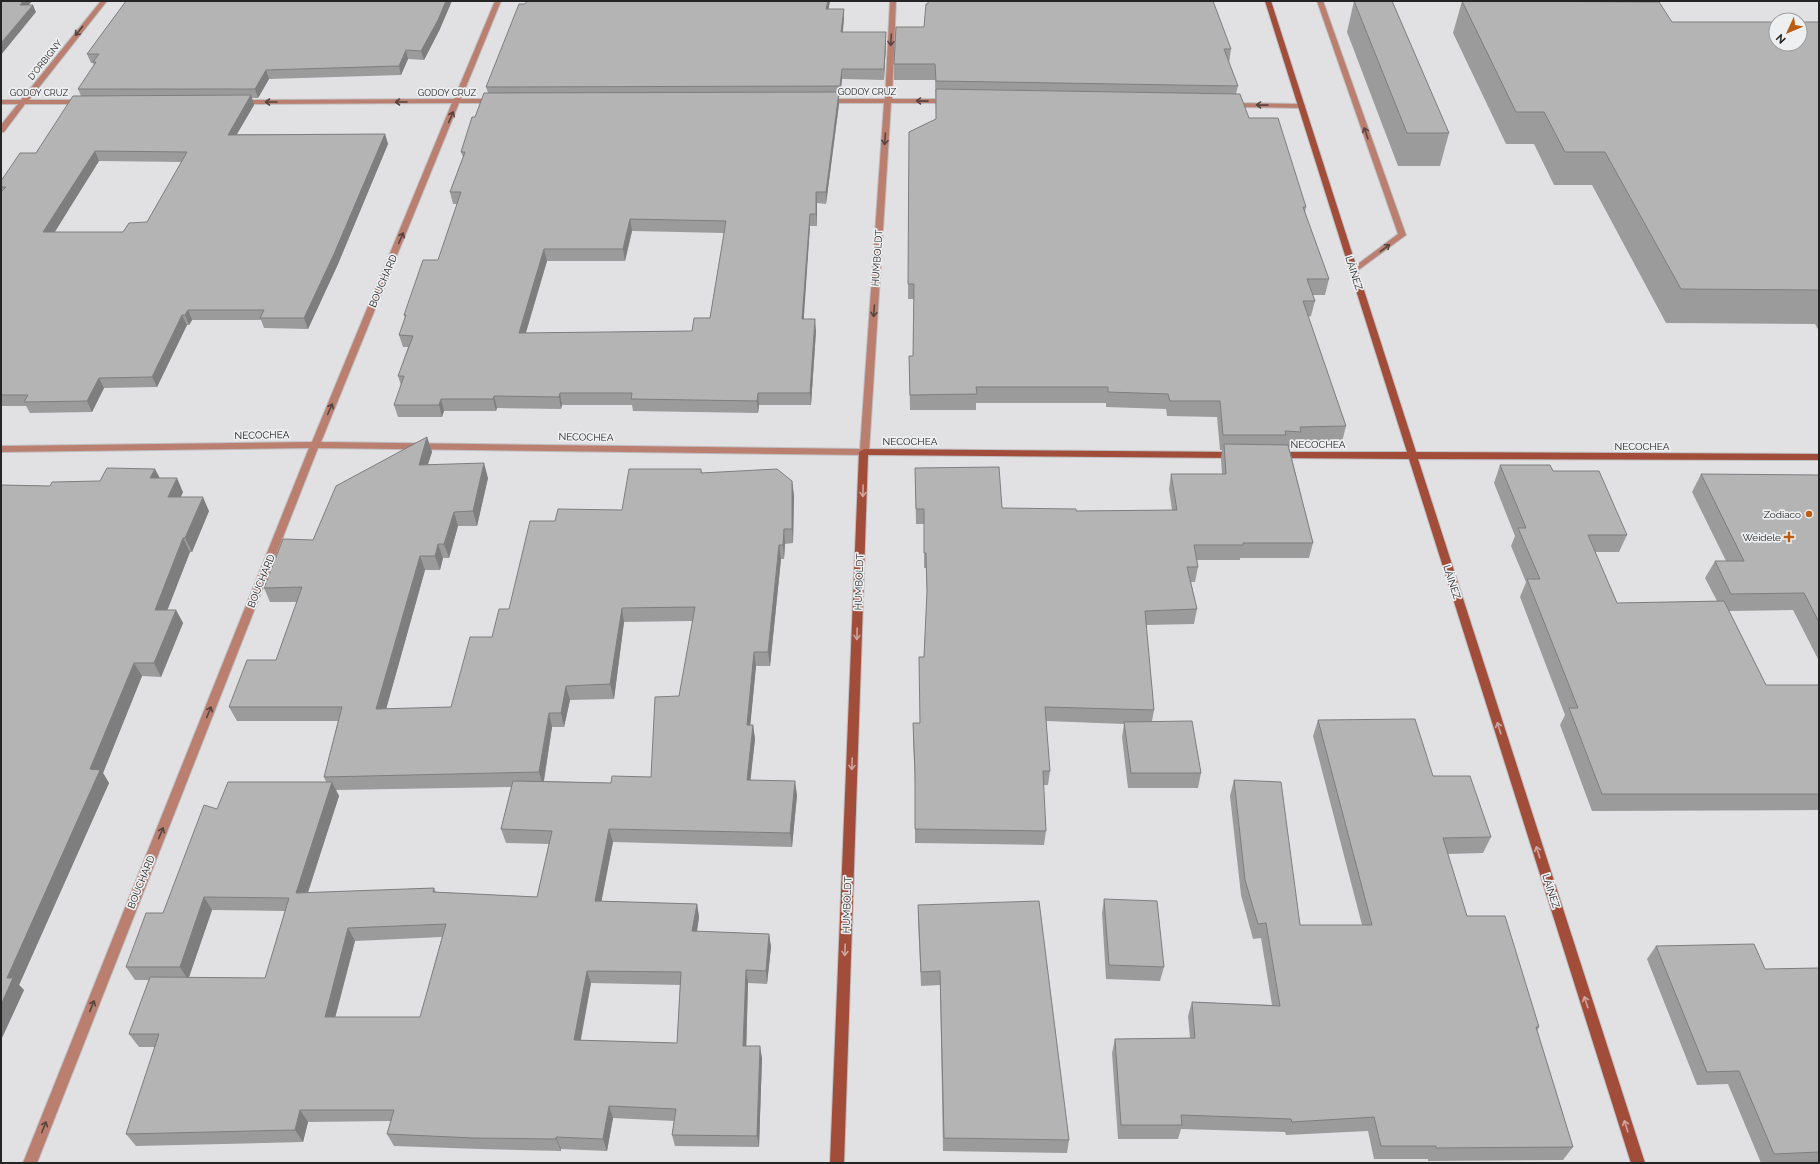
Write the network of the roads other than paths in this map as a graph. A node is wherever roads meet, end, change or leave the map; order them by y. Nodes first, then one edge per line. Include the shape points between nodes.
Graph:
1 (104, 1) edge
2 (498, 1) edge
3 (893, 1) edge
4 (1268, 1) edge
5 (1320, 1) edge
6 (888, 100) junction
7 (498, 101) edge
8 (816, 101) edge
9 (960, 101) edge
10 (1, 102) edge
11 (93, 102) edge
12 (236, 102) edge
13 (458, 102) junction
14 (22, 103) junction
15 (1221, 105) edge
16 (1301, 106) junction
17 (1, 130) edge
18 (1354, 272) junction
19 (315, 445) junction
20 (1, 449) edge
21 (864, 452) junction
22 (1245, 455) edge
23 (1269, 455) edge
24 (1412, 456) junction
25 (1819, 457) edge
26 (30, 1163) edge
27 (837, 1163) edge
28 (1638, 1163) edge

1 -> 14 street, D'ORBIGNY
2 - 13 street, BOUCHARD
3 -> 6 street, HUMBOLDT
4 - 16 main road, LÁINEZ
18 -> 5 street via 1402,236
6 - 8 street, GODOY CRUZ
9 -> 6 street, GODOY CRUZ
6 -> 21 street, HUMBOLDT
7 - 13 street, GODOY CRUZ
10 - 14 street, GODOY CRUZ
11 - 14 street, GODOY CRUZ
13 -> 12 street, GODOY CRUZ
19 -> 13 street, BOUCHARD
14 - 17 street, D'ORBIGNY
16 -> 15 street
16 - 18 main road, LÁINEZ
18 - 24 main road, LÁINEZ
19 - 20 street, NECOCHEA
19 - 21 street, NECOCHEA
26 -> 19 street, BOUCHARD
21 - 22 main road, NECOCHEA
21 -> 27 main road, HUMBOLDT
23 - 24 main road, NECOCHEA
24 - 25 main road, NECOCHEA
28 -> 24 main road, LÁINEZ

